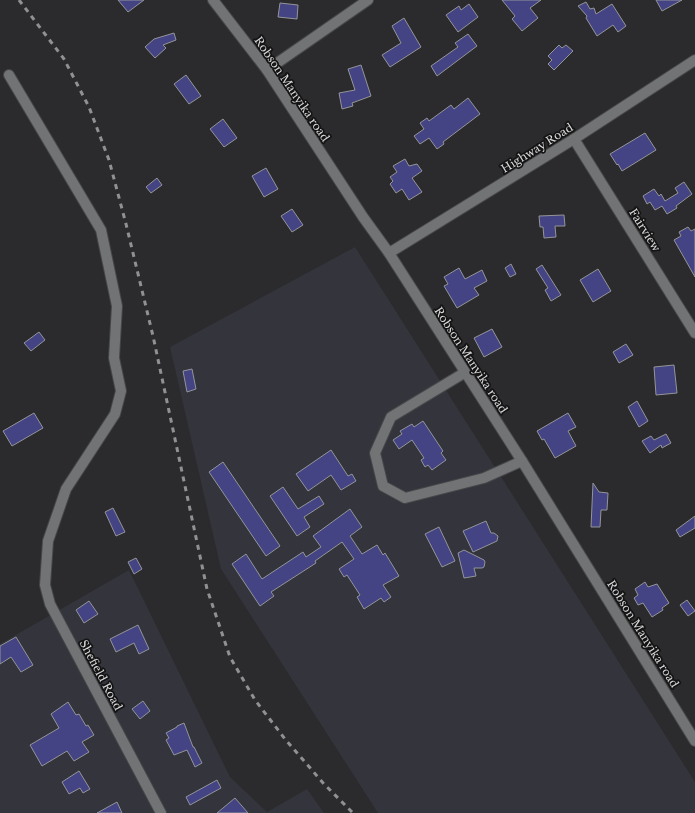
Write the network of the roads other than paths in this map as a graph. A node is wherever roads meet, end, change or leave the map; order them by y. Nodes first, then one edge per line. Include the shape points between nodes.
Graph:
1 (213, 0) edge
2 (368, 0) edge
3 (695, 60) edge
4 (267, 70) junction
5 (9, 75) dead end
6 (574, 139) junction
7 (388, 253) junction
8 (695, 333) edge
9 (464, 373) junction
10 (522, 461) junction
11 (695, 741) edge
12 (161, 813) edge

1 - 4 street, Robson Manyika road
2 - 4 street
3 - 6 street, Highway Road
4 - 7 street, Robson Manyika road
5 - 12 street, Shefield Road via 100,230 117,306 114,358 121,391 115,414 66,489 48,541 45,585 50,604
6 - 7 street, Highway Road
6 - 8 street, Fairview
7 - 9 street, Robson Manyika road
9 - 10 street, Robson Manyika road
9 - 10 street via 391,417 375,453 383,486 405,498 484,478
10 - 11 street, Robson Manyika road

